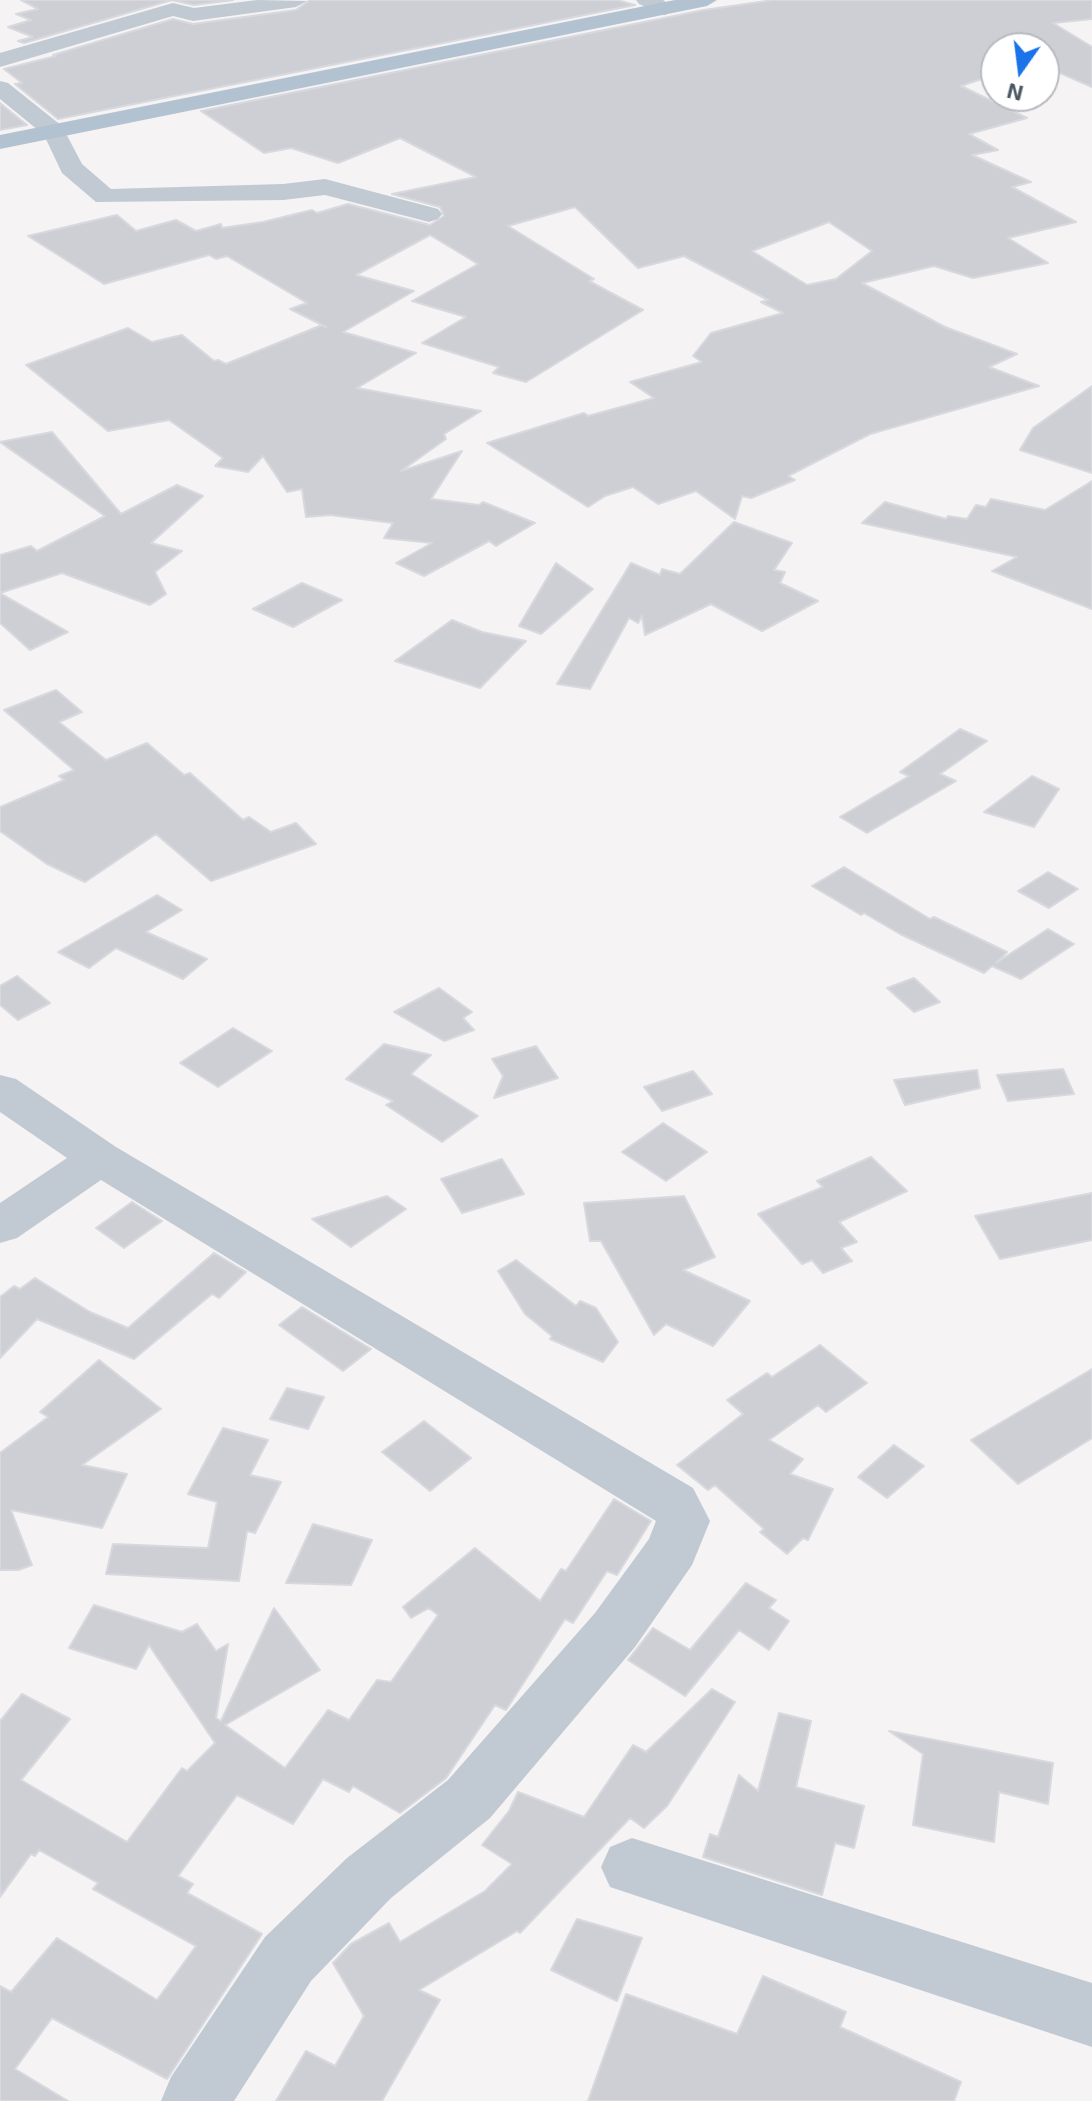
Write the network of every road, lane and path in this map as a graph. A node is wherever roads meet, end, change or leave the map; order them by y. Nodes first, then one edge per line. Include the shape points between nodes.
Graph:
1 (707, 0) edge
2 (296, 1) edge
3 (656, 4) edge
4 (0, 60) edge
5 (0, 88) edge
6 (54, 131) junction
7 (0, 142) edge
8 (429, 214) dead end
9 (0, 1090) edge
10 (100, 1158) junction
11 (0, 1226) edge
12 (632, 1867) dead end
13 (1092, 2015) edge
14 (195, 2101) edge

1 - 3 main road
2 - 4 street via 193,15 173,9
3 - 6 main road
5 - 6 street
6 - 7 main road
6 - 8 street via 71,168 105,197 325,187
9 - 10 street
10 - 11 street
10 - 14 street via 674,1503 683,1521 673,1549 615,1630 469,1799 369,1878 288,1959
12 - 13 street

